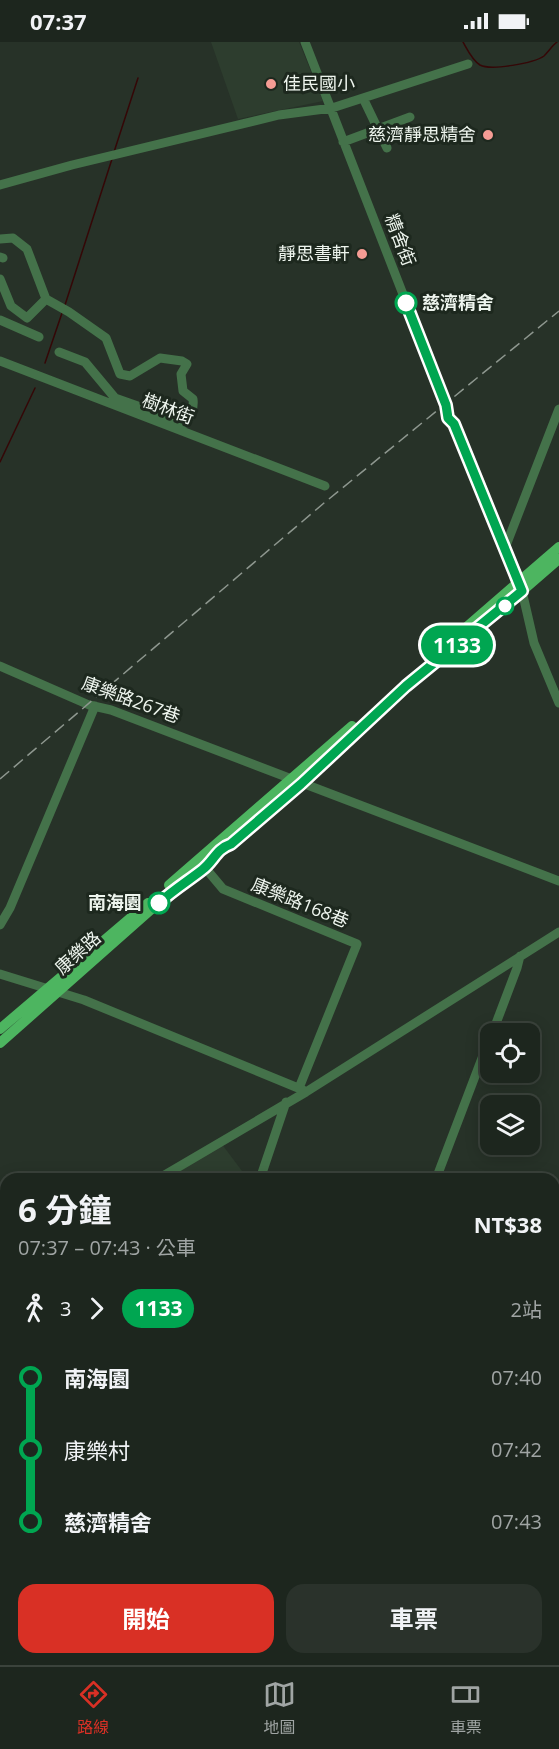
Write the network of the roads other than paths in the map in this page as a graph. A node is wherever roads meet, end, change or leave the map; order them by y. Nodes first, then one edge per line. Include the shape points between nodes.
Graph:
1 (305, 42) edge
2 (468, 64) dead end
3 (363, 98) junction
4 (332, 108) junction
5 (410, 117) dead end
6 (377, 128) junction
7 (343, 142) junction
8 (387, 148) dead end
9 (0, 185) edge
10 (0, 239) edge
11 (0, 279) edge
12 (46, 299) junction
13 (0, 320) edge
14 (39, 337) dead end
15 (58, 352) dead end
16 (0, 362) edge
17 (559, 409) edge
18 (325, 486) dead end
19 (559, 547) edge
20 (505, 548) junction
21 (554, 563) edge
22 (520, 586) junction
23 (0, 666) edge
24 (559, 703) edge
25 (95, 706) junction
26 (297, 782) junction
27 (202, 864) junction
28 (559, 881) edge
29 (0, 925) edge
30 (559, 932) edge
31 (520, 956) junction
32 (0, 974) edge
33 (46, 990) junction
34 (60, 992) junction
35 (496, 1023) edge
36 (0, 1029) edge
37 (0, 1043) edge
38 (480, 1064) edge
39 (302, 1090) junction
40 (286, 1102) junction
41 (168, 1173) edge
42 (262, 1173) edge
43 (438, 1173) edge

1 - 4 street, 精舍街
2 - 3 street
3 - 4 street
3 - 6 street
4 - 7 street, 精舍街
4 - 9 street via 279,115
5 - 6 street
6 - 7 street
6 - 8 street
7 - 20 street, 精舍街 via 448,418 454,424
10 - 12 street via 13,238 27,249
11 - 12 street via 11,306 27,318
12 - 15 street via 106,338 120,374 130,376 160,358 187,364 181,374 183,391 194,405 186,423 115,398 85,362
13 - 14 street
16 - 18 street, 樹林街
17 - 20 street
19 - 21 main road, 康樂路
20 - 22 street, 精舍街
21 - 22 main road, 康樂路
22 - 24 street, 精舍街 via 534,643
22 - 26 main road, 康樂路
23 - 25 street, 康樂路267巷
25 - 26 street, 康樂路267巷
25 - 29 street
26 - 27 main road, 康樂路
26 - 28 street, 康樂路267巷
27 - 33 main road, 康樂路
27 - 34 main road, 康樂路
27 - 39 street, 康樂路168巷 via 223,890 357,944
30 - 31 street
31 - 35 street
31 - 39 street
32 - 33 street
33 - 34 street
33 - 36 main road, 康樂路
34 - 37 main road, 康樂路
34 - 39 street
38 - 43 street
39 - 40 street
40 - 41 street
40 - 42 street

